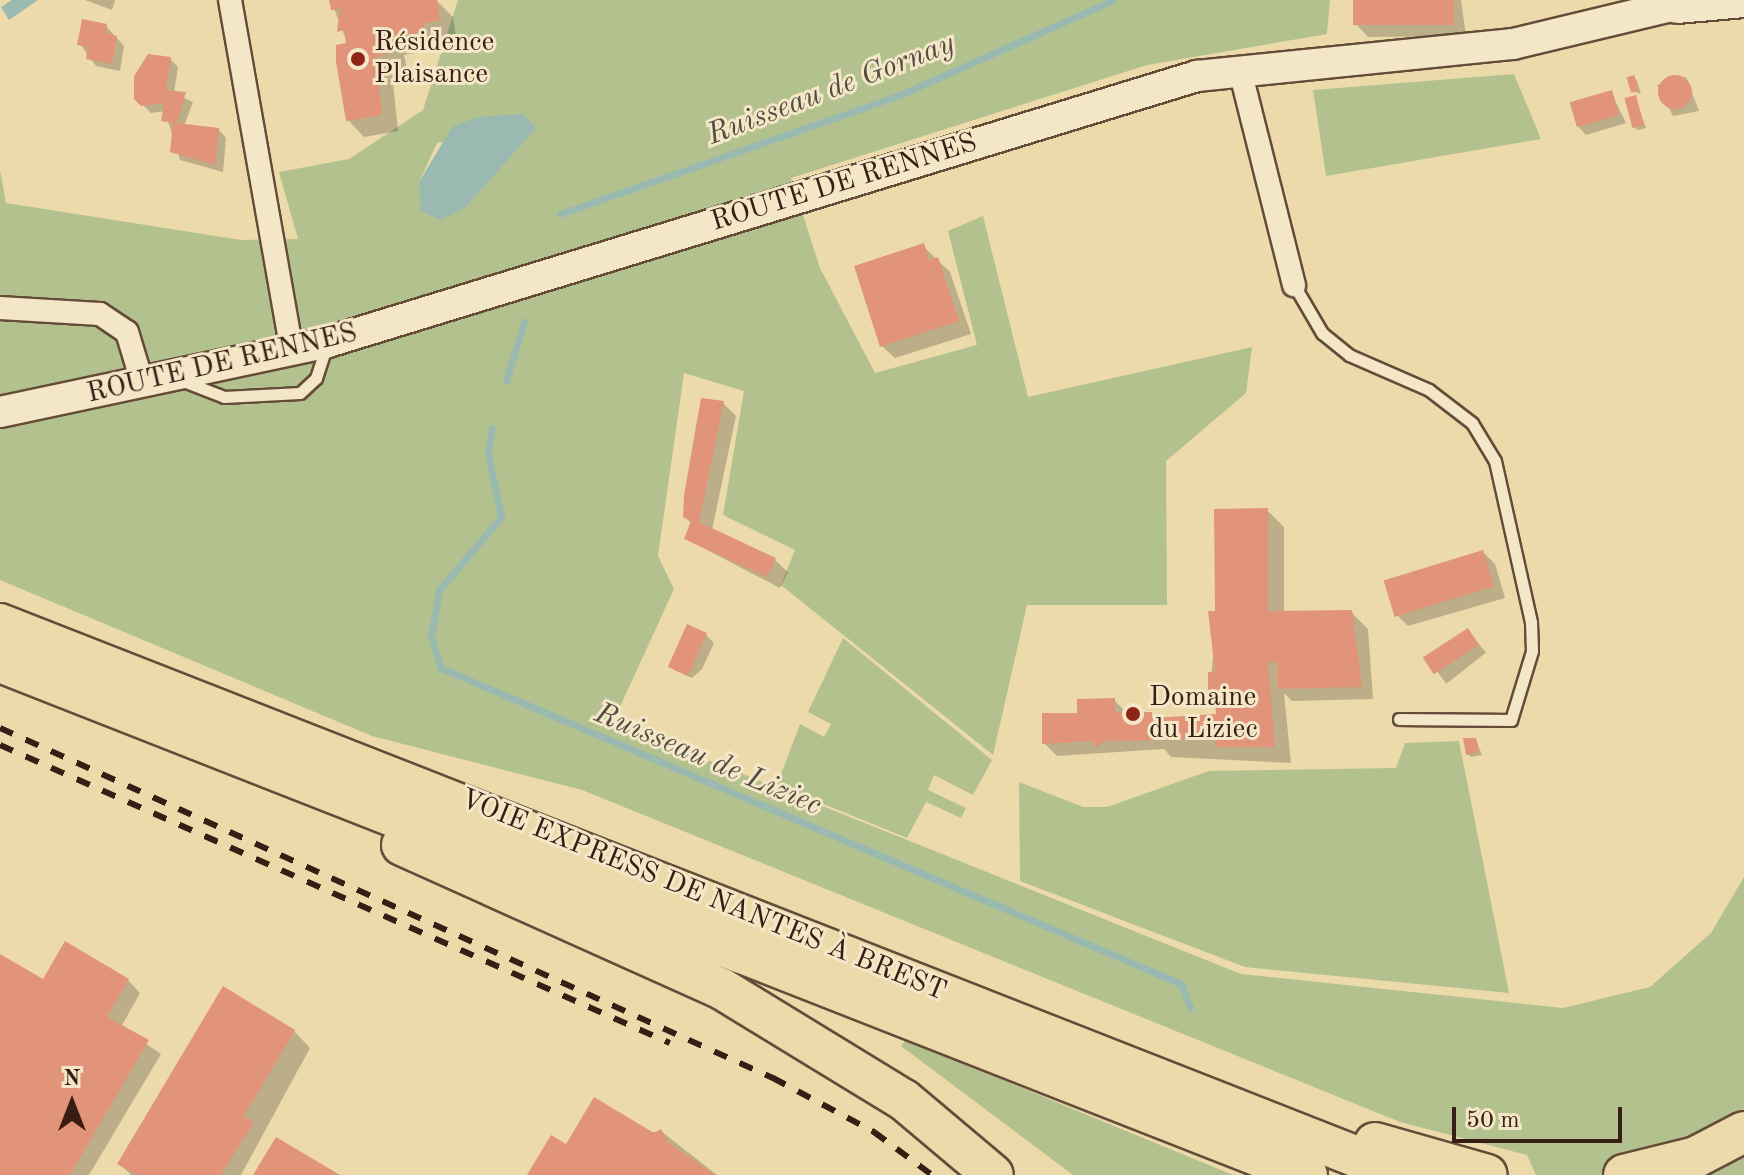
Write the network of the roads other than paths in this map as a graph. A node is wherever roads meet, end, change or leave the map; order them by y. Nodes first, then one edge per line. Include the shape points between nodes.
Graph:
1 (230, 0) edge
2 (1744, 2) edge
3 (1684, 4) edge
4 (1240, 70) junction
5 (1294, 285) joint
6 (0, 308) edge
7 (328, 342) junction
8 (292, 351) junction
9 (175, 378) junction
10 (143, 385) junction
11 (0, 412) edge
12 (0, 624) edge
13 (0, 662) edge
14 (1399, 719) dead end
15 (241, 753) junction
16 (1744, 1132) edge
17 (1301, 1134) junction
18 (993, 1175) edge
19 (1307, 1175) edge
20 (1403, 1175) edge
21 (1487, 1175) edge
22 (1624, 1175) edge

1 - 8 street
2 - 3 main road, ROUTE DE RENNES
3 - 4 main road, ROUTE DE RENNES via 1463,51
4 - 5 street
4 - 7 main road, ROUTE DE RENNES via 1197,76 954,148
5 - 14 lane via 1322,333 1349,355 1429,390 1472,423 1495,461 1531,622 1532,651 1511,720
6 - 10 street via 100,314 127,332
7 - 8 main road, ROUTE DE RENNES
7 - 9 lane via 316,378 300,393 224,397
8 - 9 main road, ROUTE DE RENNES
9 - 10 main road, ROUTE DE RENNES
10 - 11 main road, ROUTE DE RENNES
12 - 17 highway, VOIE EXPRESS DE NANTES À BREST
13 - 15 highway, VOIE EXPRESS DE NANTES À BREST
15 - 18 highway via 269,787 722,989 904,1100
15 - 19 highway, VOIE EXPRESS DE NANTES À BREST
16 - 22 highway via 1696,1157
17 - 20 highway, VOIE EXPRESS DE NANTES À BREST
17 - 21 highway via 1339,1130

